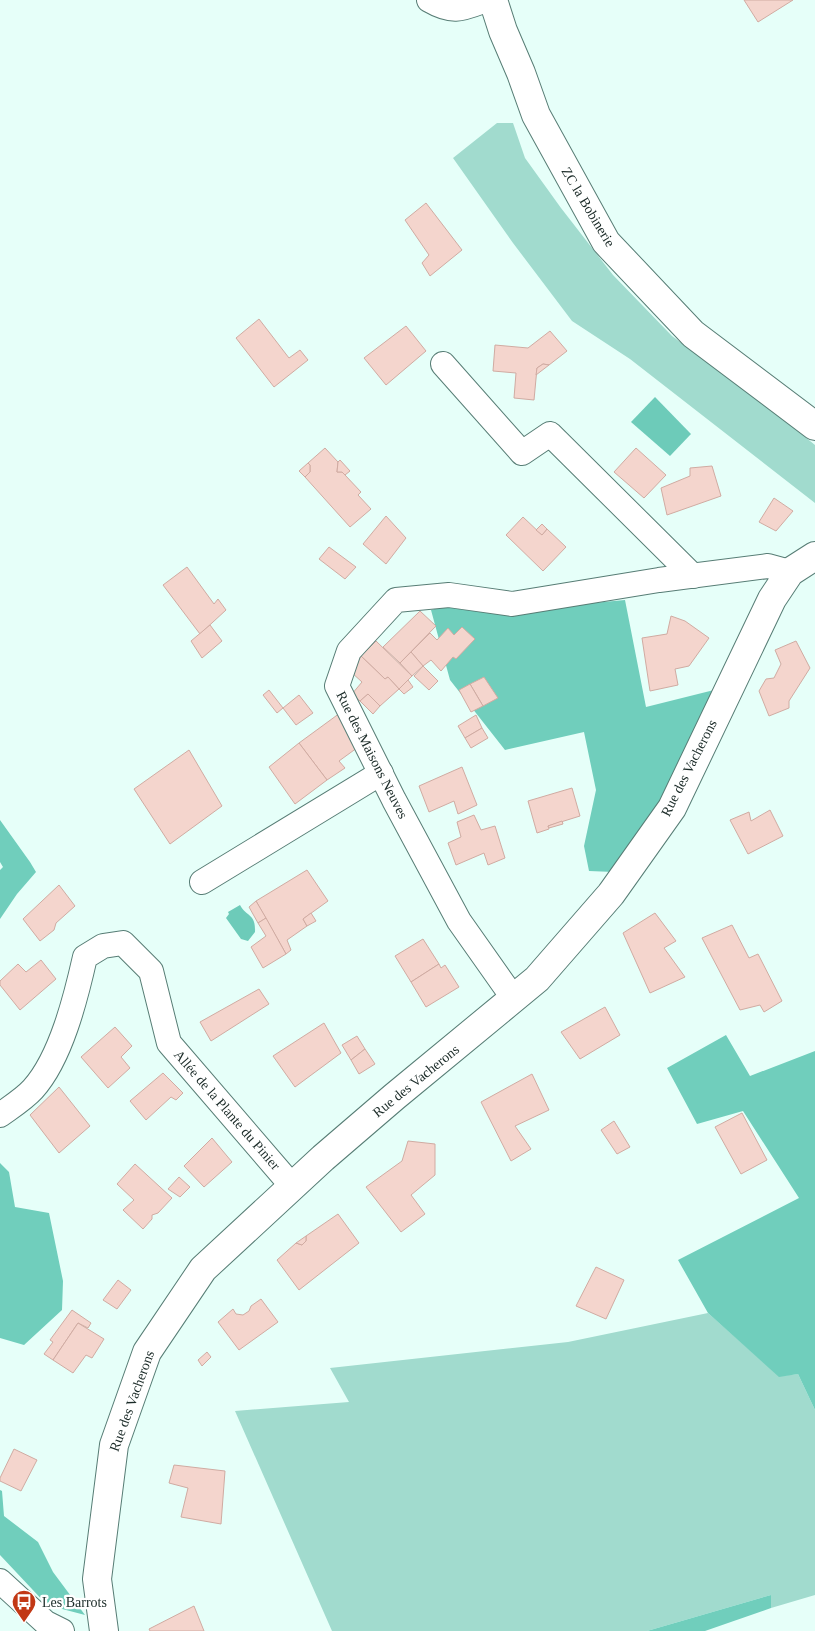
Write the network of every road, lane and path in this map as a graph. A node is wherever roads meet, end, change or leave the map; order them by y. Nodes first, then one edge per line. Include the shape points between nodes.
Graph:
1 (429, 0) edge
2 (486, 0) edge
3 (493, 0) edge
4 (443, 364) dead end
5 (815, 426) edge
6 (815, 556) edge
7 (790, 572) junction
8 (693, 576) junction
9 (381, 773) junction
10 (202, 882) dead end
11 (514, 999) junction
12 (0, 1115) edge
13 (292, 1186) junction
14 (0, 1581) edge
15 (62, 1631) edge
16 (104, 1631) edge

1 - 2 street via 451,10
3 - 5 street, ZC la Bobinerie via 536,115 606,242 693,334
4 - 8 street via 522,453 550,434
6 - 7 street, Rue des Vacherons
7 - 8 street, Rue des Maisons Neuves via 768,566
7 - 11 street, Rue des Vacherons via 772,599 672,808 611,894 537,979
8 - 9 street, Rue des Maisons Neuves via 512,604 449,595 396,600 349,651 337,686
9 - 10 street
9 - 11 street, Rue des Maisons Neuves via 459,921
11 - 13 street, Rue des Vacherons
12 - 13 street, Allée de la Plante du Pinier via 33,1089 54,1059 79,986 85,957 103,946 123,942 151,971 169,1043
13 - 16 street, Rue des Vacherons via 203,1269 147,1352 114,1445 98,1579
14 - 15 street via 46,1623

